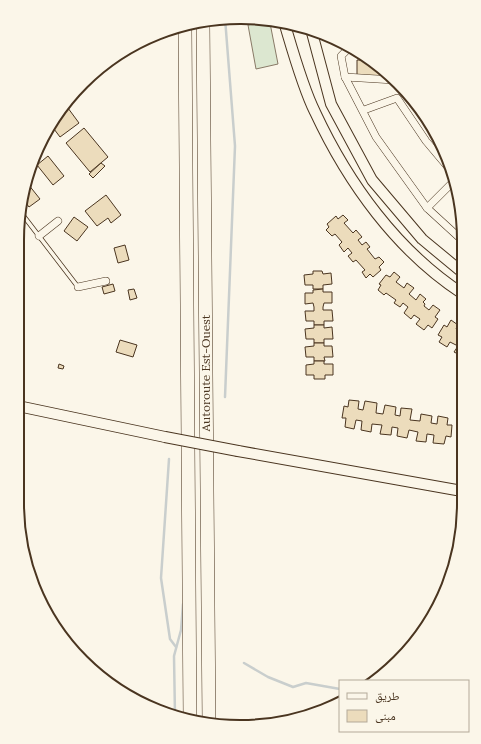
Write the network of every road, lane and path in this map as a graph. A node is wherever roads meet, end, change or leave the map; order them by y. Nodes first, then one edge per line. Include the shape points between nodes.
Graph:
1 (203, 27) edge
2 (286, 29) edge
3 (185, 31) edge
4 (312, 36) edge
5 (346, 51) edge
6 (346, 77) junction
7 (385, 79) edge
8 (364, 110) junction
9 (442, 160) edge
10 (450, 185) edge
11 (427, 208) junction
12 (25, 218) edge
13 (58, 221) dead end
14 (457, 234) edge
15 (39, 236) junction
16 (457, 268) edge
17 (106, 281) dead end
18 (78, 287) joint
19 (457, 290) edge
20 (24, 407) edge
21 (457, 490) edge
22 (190, 714) edge
23 (209, 718) edge

1 - 23 highway, Autoroute Est-Ouest
2 - 19 main road via 314,112 358,190 410,251
3 - 22 highway, Autoroute Est-Ouest
4 - 16 main road via 331,104 372,180 422,239
5 - 6 street via 341,56
6 - 7 street
6 - 8 street
8 - 9 street via 397,98
8 - 11 street via 376,137
10 - 11 street
11 - 14 street
12 - 15 lane
13 - 15 street
15 - 18 lane
17 - 18 street
20 - 21 main road, bridge via 238,451

